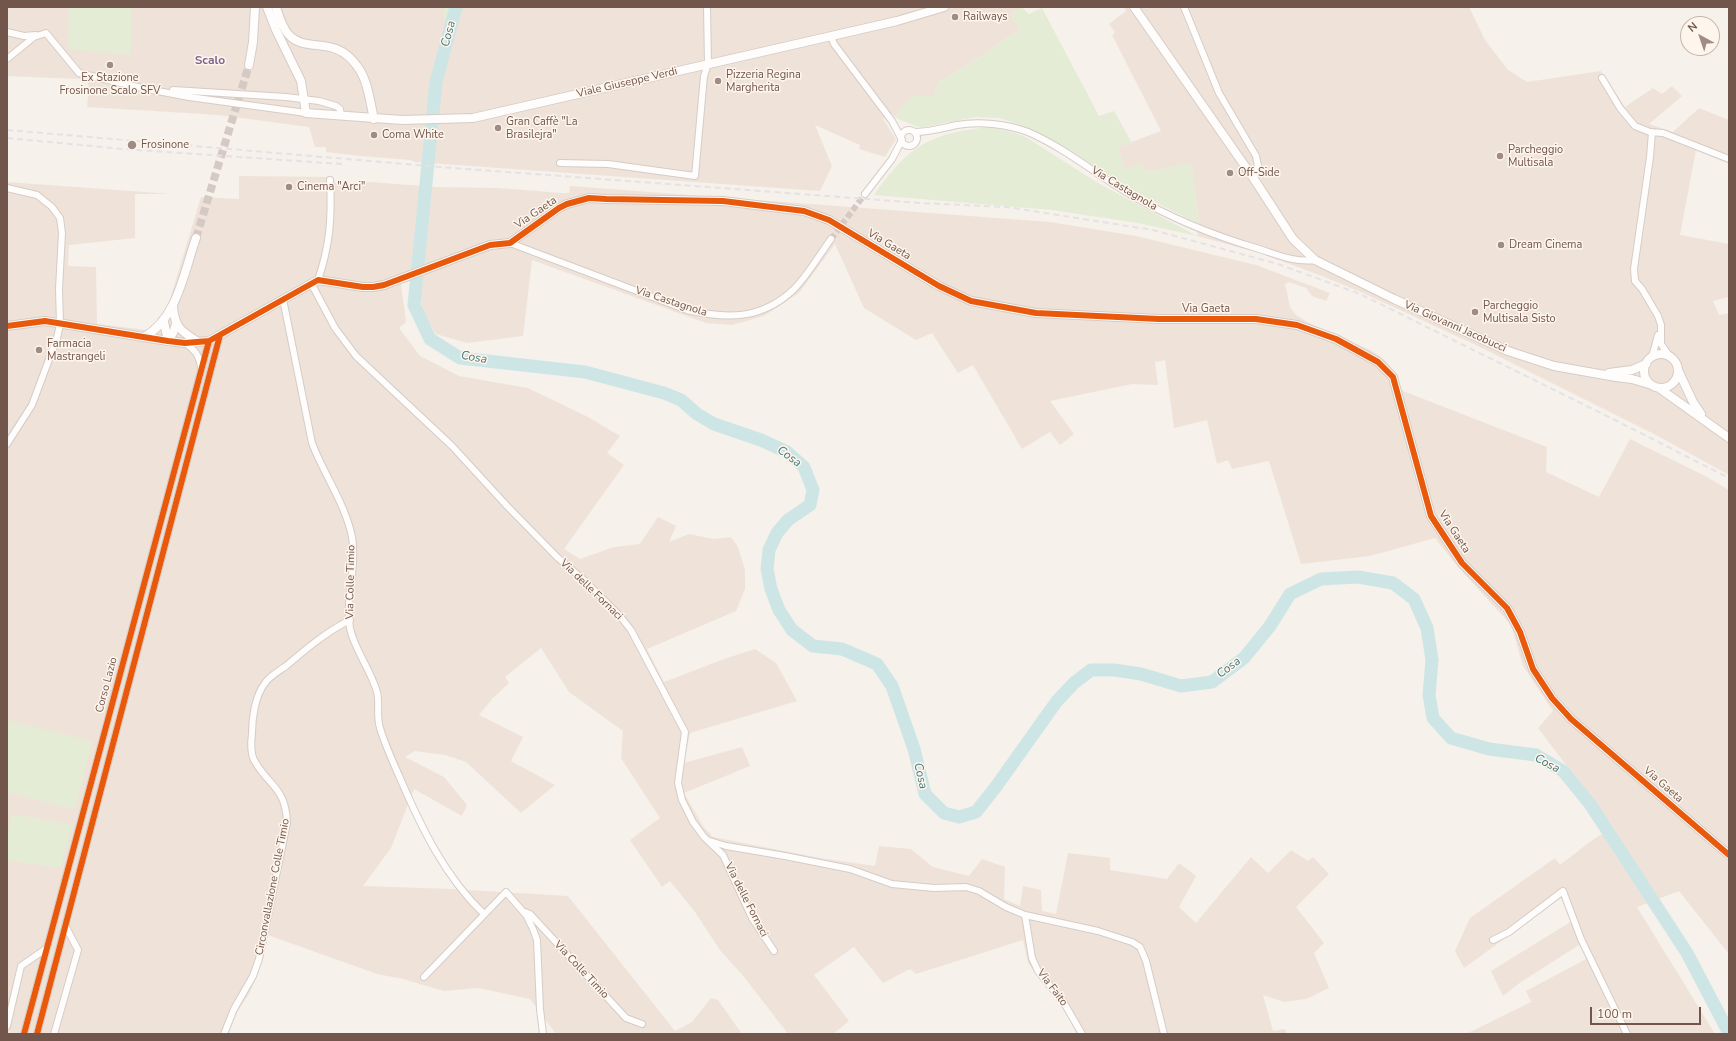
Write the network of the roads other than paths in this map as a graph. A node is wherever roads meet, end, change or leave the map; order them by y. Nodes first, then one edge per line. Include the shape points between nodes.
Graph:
1 (267, 7) edge
2 (276, 7) edge
3 (707, 7) edge
4 (944, 7) edge
5 (1134, 7) edge
6 (1184, 7) edge
7 (256, 8) edge
8 (7, 32) edge
9 (18, 35) junction
10 (38, 35) junction
11 (831, 36) junction
12 (23, 46) junction
13 (7, 59) edge
14 (708, 64) junction
15 (249, 65) tunnel mouth
16 (1602, 78) dead end
17 (142, 88) junction
18 (302, 99) junction
19 (306, 113) junction
20 (342, 116) junction
21 (374, 119) junction
22 (892, 121) junction
23 (936, 130) junction
24 (913, 131) junction
25 (1652, 132) junction
26 (901, 140) junction
27 (916, 141) junction
28 (910, 146) junction
29 (892, 159) junction
30 (1729, 159) edge
31 (560, 163) dead end
32 (1254, 179) junction
33 (330, 180) dead end
34 (7, 188) edge
35 (864, 194) tunnel mouth
36 (196, 238) tunnel mouth
37 (831, 239) tunnel mouth
38 (510, 243) junction
39 (1314, 260) junction
40 (314, 282) junction
41 (283, 299) junction
42 (173, 306) junction
43 (1658, 316) junction
44 (164, 322) junction
45 (60, 324) junction
46 (176, 324) junction
47 (7, 326) edge
48 (220, 335) junction
49 (144, 337) junction
50 (168, 341) junction
51 (209, 341) junction
52 (198, 342) junction
53 (185, 343) junction
54 (1652, 357) junction
55 (1670, 357) junction
56 (1646, 364) junction
57 (202, 368) junction
58 (1678, 370) junction
59 (1602, 374) junction
60 (1655, 386) junction
61 (1706, 421) junction
62 (1729, 438) edge
63 (7, 444) edge
64 (350, 620) junction
65 (708, 841) junction
66 (1729, 855) edge
67 (523, 911) junction
68 (484, 914) junction
69 (1025, 915) junction
70 (66, 927) junction
71 (1493, 940) dead end
72 (47, 948) junction
73 (774, 951) dead end
74 (424, 977) dead end
75 (642, 1024) dead end
76 (7, 1026) edge
77 (24, 1034) edge
78 (37, 1034) edge
79 (54, 1034) edge
80 (224, 1034) edge
81 (543, 1034) edge
82 (1082, 1034) edge
83 (1164, 1034) edge
84 (1627, 1034) edge

1 - 18 street via 298,72
2 - 21 street via 285,30 294,39 304,43 335,47 357,66 364,80
3 - 14 street
4 - 11 street, Viale Giuseppe Verdi
5 - 32 street
6 - 32 street via 1219,93 1256,156 1258,166
7 - 15 street
8 - 9 street
9 - 10 street
9 - 12 street
10 - 12 street
10 - 17 street via 46,33 79,73
11 - 14 street, Viale Giuseppe Verdi
11 - 22 street via 834,44
12 - 13 street
14 - 21 street, Viale Giuseppe Verdi via 473,118
14 - 31 street via 704,76 695,176 608,164
16 - 25 street via 1605,87 1627,118 1635,126
17 - 18 street
17 - 19 street via 205,100
18 - 19 street
18 - 20 street via 336,106
19 - 20 street, Viale Giuseppe Verdi
20 - 21 street, Viale Giuseppe Verdi
22 - 24 street
22 - 26 street
23 - 24 street
23 - 27 street
23 - 39 street, Via Castagnola via 972,123 1001,125 1028,132 1058,148 1132,196 1175,218 1211,234 1293,260
24 - 26 street via 903,132
24 - 27 street via 917,136
25 - 30 street via 1663,133
25 - 43 street via 1634,269 1635,281
26 - 28 street
26 - 29 street
27 - 28 street
28 - 29 street
29 - 35 street
32 - 39 street via 1293,239
33 - 40 street via 329,245
34 - 45 street via 37,196 52,207 60,218
36 - 42 street
37 - 38 street, Via Castagnola via 793,290 771,306 746,315 714,316 687,310
38 - 40 street, Via Gaeta via 490,245 384,285 362,287
38 - 66 street, Via Gaeta via 559,208 589,198 723,201 773,206 804,211 829,220 939,286 971,301 1036,313 1159,319 1256,320 1297,325 1336,339 1378,362 1392,377 1431,516 1462,563 1507,608 1520,632 1533,669 1552,698 1571,718
39 - 59 street, Via Giovanni Jacobucci via 1508,351 1554,366
40 - 41 street
40 - 65 street, Via delle Fornaci via 335,328 356,356 452,446 509,508 619,615 631,630 685,732 678,783 682,800 693,822
41 - 48 street
41 - 64 street, Via Colle Timio via 312,442 347,518 352,538
42 - 44 street
42 - 46 street
43 - 54 street via 1658,333
43 - 55 street via 1661,325 1661,344
44 - 49 street
44 - 50 street
45 - 47 street via 45,321
45 - 49 street
45 - 63 street via 32,405
46 - 50 street
46 - 52 street via 182,332
48 - 51 street
48 - 70 street, Corso Lazio
49 - 50 street
50 - 53 street
51 - 52 street
51 - 57 street, Corso Lazio
52 - 53 street
53 - 57 street via 195,350
54 - 55 street via 1661,354
54 - 56 street
55 - 58 street
56 - 59 street via 1632,370
56 - 60 street via 1646,377
57 - 72 street, Corso Lazio
58 - 60 street via 1678,375 1668,386
58 - 61 street via 1693,402
59 - 60 street
60 - 61 street
61 - 62 street
64 - 68 street, Via Colle Timio via 350,629 377,693 380,730 412,807 434,849 465,893
64 - 80 street, Circonvallazione Colle Timio via 307,646 264,684 258,698 252,725 254,759 278,789 285,803 287,822 259,959
65 - 69 street via 850,869 892,884 934,888 966,887
65 - 73 street, Via delle Fornaci via 723,855 752,918
67 - 68 street, Via Colle Timio via 506,892
67 - 75 street, Via Colle Timio via 530,914 626,1018
67 - 81 street, Via Colle Timio via 534,929 537,940
68 - 74 street, Via Colle Timio
69 - 82 street, Via Faito via 1032,958 1038,971 1064,1003
69 - 83 street via 1098,930 1140,947 1146,961
70 - 78 street, Corso Lazio
70 - 79 street via 78,950
71 - 84 street via 1509,932 1564,891 1581,939
72 - 76 street via 21,966
72 - 77 street, Corso Lazio

